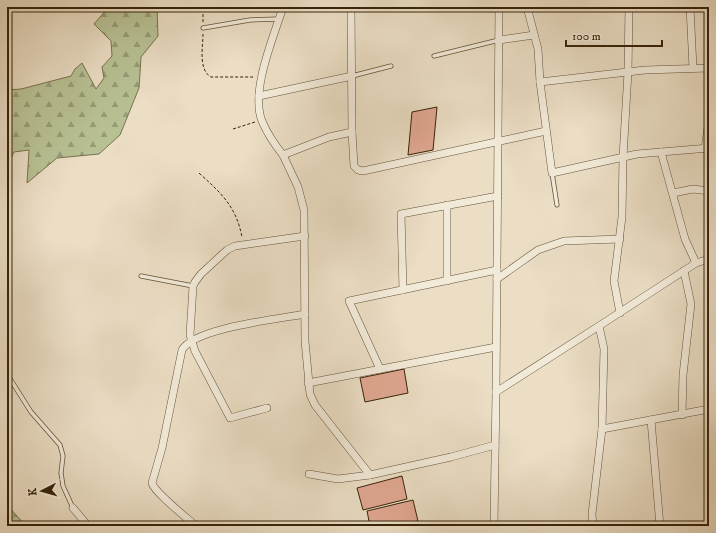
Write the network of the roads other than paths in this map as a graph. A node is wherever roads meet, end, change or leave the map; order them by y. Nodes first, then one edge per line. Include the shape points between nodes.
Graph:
1 (283, 7) edge
2 (351, 7) edge
3 (499, 7) edge
4 (527, 7) edge
5 (629, 7) edge
6 (690, 7) edge
7 (279, 19) junction
8 (203, 28) road end
9 (534, 35) junction
10 (499, 40) junction
11 (434, 56) dead end
12 (391, 66) dead end
13 (693, 68) junction
14 (709, 68) edge
15 (628, 72) junction
16 (352, 76) junction
17 (540, 82) junction
18 (259, 96) junction
19 (709, 119) edge
20 (546, 131) junction
21 (352, 132) junction
22 (499, 141) junction
23 (707, 149) edge
24 (661, 152) junction
25 (283, 155) junction
26 (623, 157) junction
27 (552, 173) junction
28 (709, 191) edge
29 (673, 192) junction
30 (498, 196) junction
31 (447, 205) junction
32 (557, 205) dead end
33 (304, 236) junction
34 (620, 239) junction
35 (709, 260) edge
36 (696, 263) junction
37 (497, 270) junction
38 (684, 271) junction
39 (141, 276) dead end
40 (497, 279) junction
41 (447, 281) junction
42 (193, 286) junction
43 (403, 290) junction
44 (620, 313) junction
45 (305, 314) junction
46 (599, 326) junction
47 (191, 341) junction
48 (496, 347) junction
49 (380, 369) junction
50 (7, 374) edge
51 (308, 384) junction
52 (496, 392) junction
53 (267, 408) dead end
54 (709, 410) edge
55 (682, 414) junction
56 (651, 420) junction
57 (602, 429) junction
58 (495, 445) junction
59 (309, 474) dead end
60 (370, 475) junction
61 (73, 508) joint
62 (88, 526) edge
63 (196, 526) edge
64 (494, 526) edge
65 (593, 526) edge
66 (660, 526) edge

1 - 7 street
2 - 16 street
3 - 10 street
4 - 9 street
5 - 15 street
6 - 13 street
7 - 8 lane via 250,20
7 - 18 street via 261,77
9 - 10 street
9 - 17 street via 538,49
10 - 11 lane
10 - 22 street
12 - 16 lane
13 - 14 street
13 - 15 street
15 - 17 street
15 - 26 street
16 - 18 street
16 - 21 street
17 - 20 street
18 - 25 street via 261,120
19 - 23 street
20 - 22 street
20 - 27 street
21 - 22 street via 353,163 360,171
21 - 25 street via 329,137
22 - 30 street
23 - 24 street
24 - 26 street
24 - 29 street
25 - 33 street via 301,197
26 - 27 street
26 - 34 street
27 - 32 lane
28 - 29 street via 693,189
29 - 36 street via 685,239
30 - 31 street
30 - 37 street
31 - 41 street
31 - 43 street via 402,214
33 - 42 street via 243,244 226,250 201,274
33 - 45 street
34 - 40 street via 564,241 538,250
34 - 44 street via 614,281
35 - 36 street
36 - 38 street
37 - 40 street
37 - 41 street
38 - 44 street
38 - 55 street via 691,304 683,375
39 - 42 lane
40 - 48 street
41 - 43 street
42 - 47 street
43 - 49 street via 349,301
44 - 46 street
45 - 47 street via 217,331
45 - 51 street
46 - 52 street
46 - 57 street via 604,349
47 - 53 street via 230,418
47 - 63 street via 180,353 162,448 152,483 157,492
48 - 49 street
48 - 52 street
49 - 51 street
50 - 61 lane via 31,412 60,445 63,456 63,486
51 - 60 street via 315,405
52 - 58 street
54 - 55 street
55 - 56 street
56 - 57 street
56 - 66 street
57 - 65 street
58 - 60 street via 451,458
58 - 64 street
59 - 60 street via 338,479
61 - 62 street

